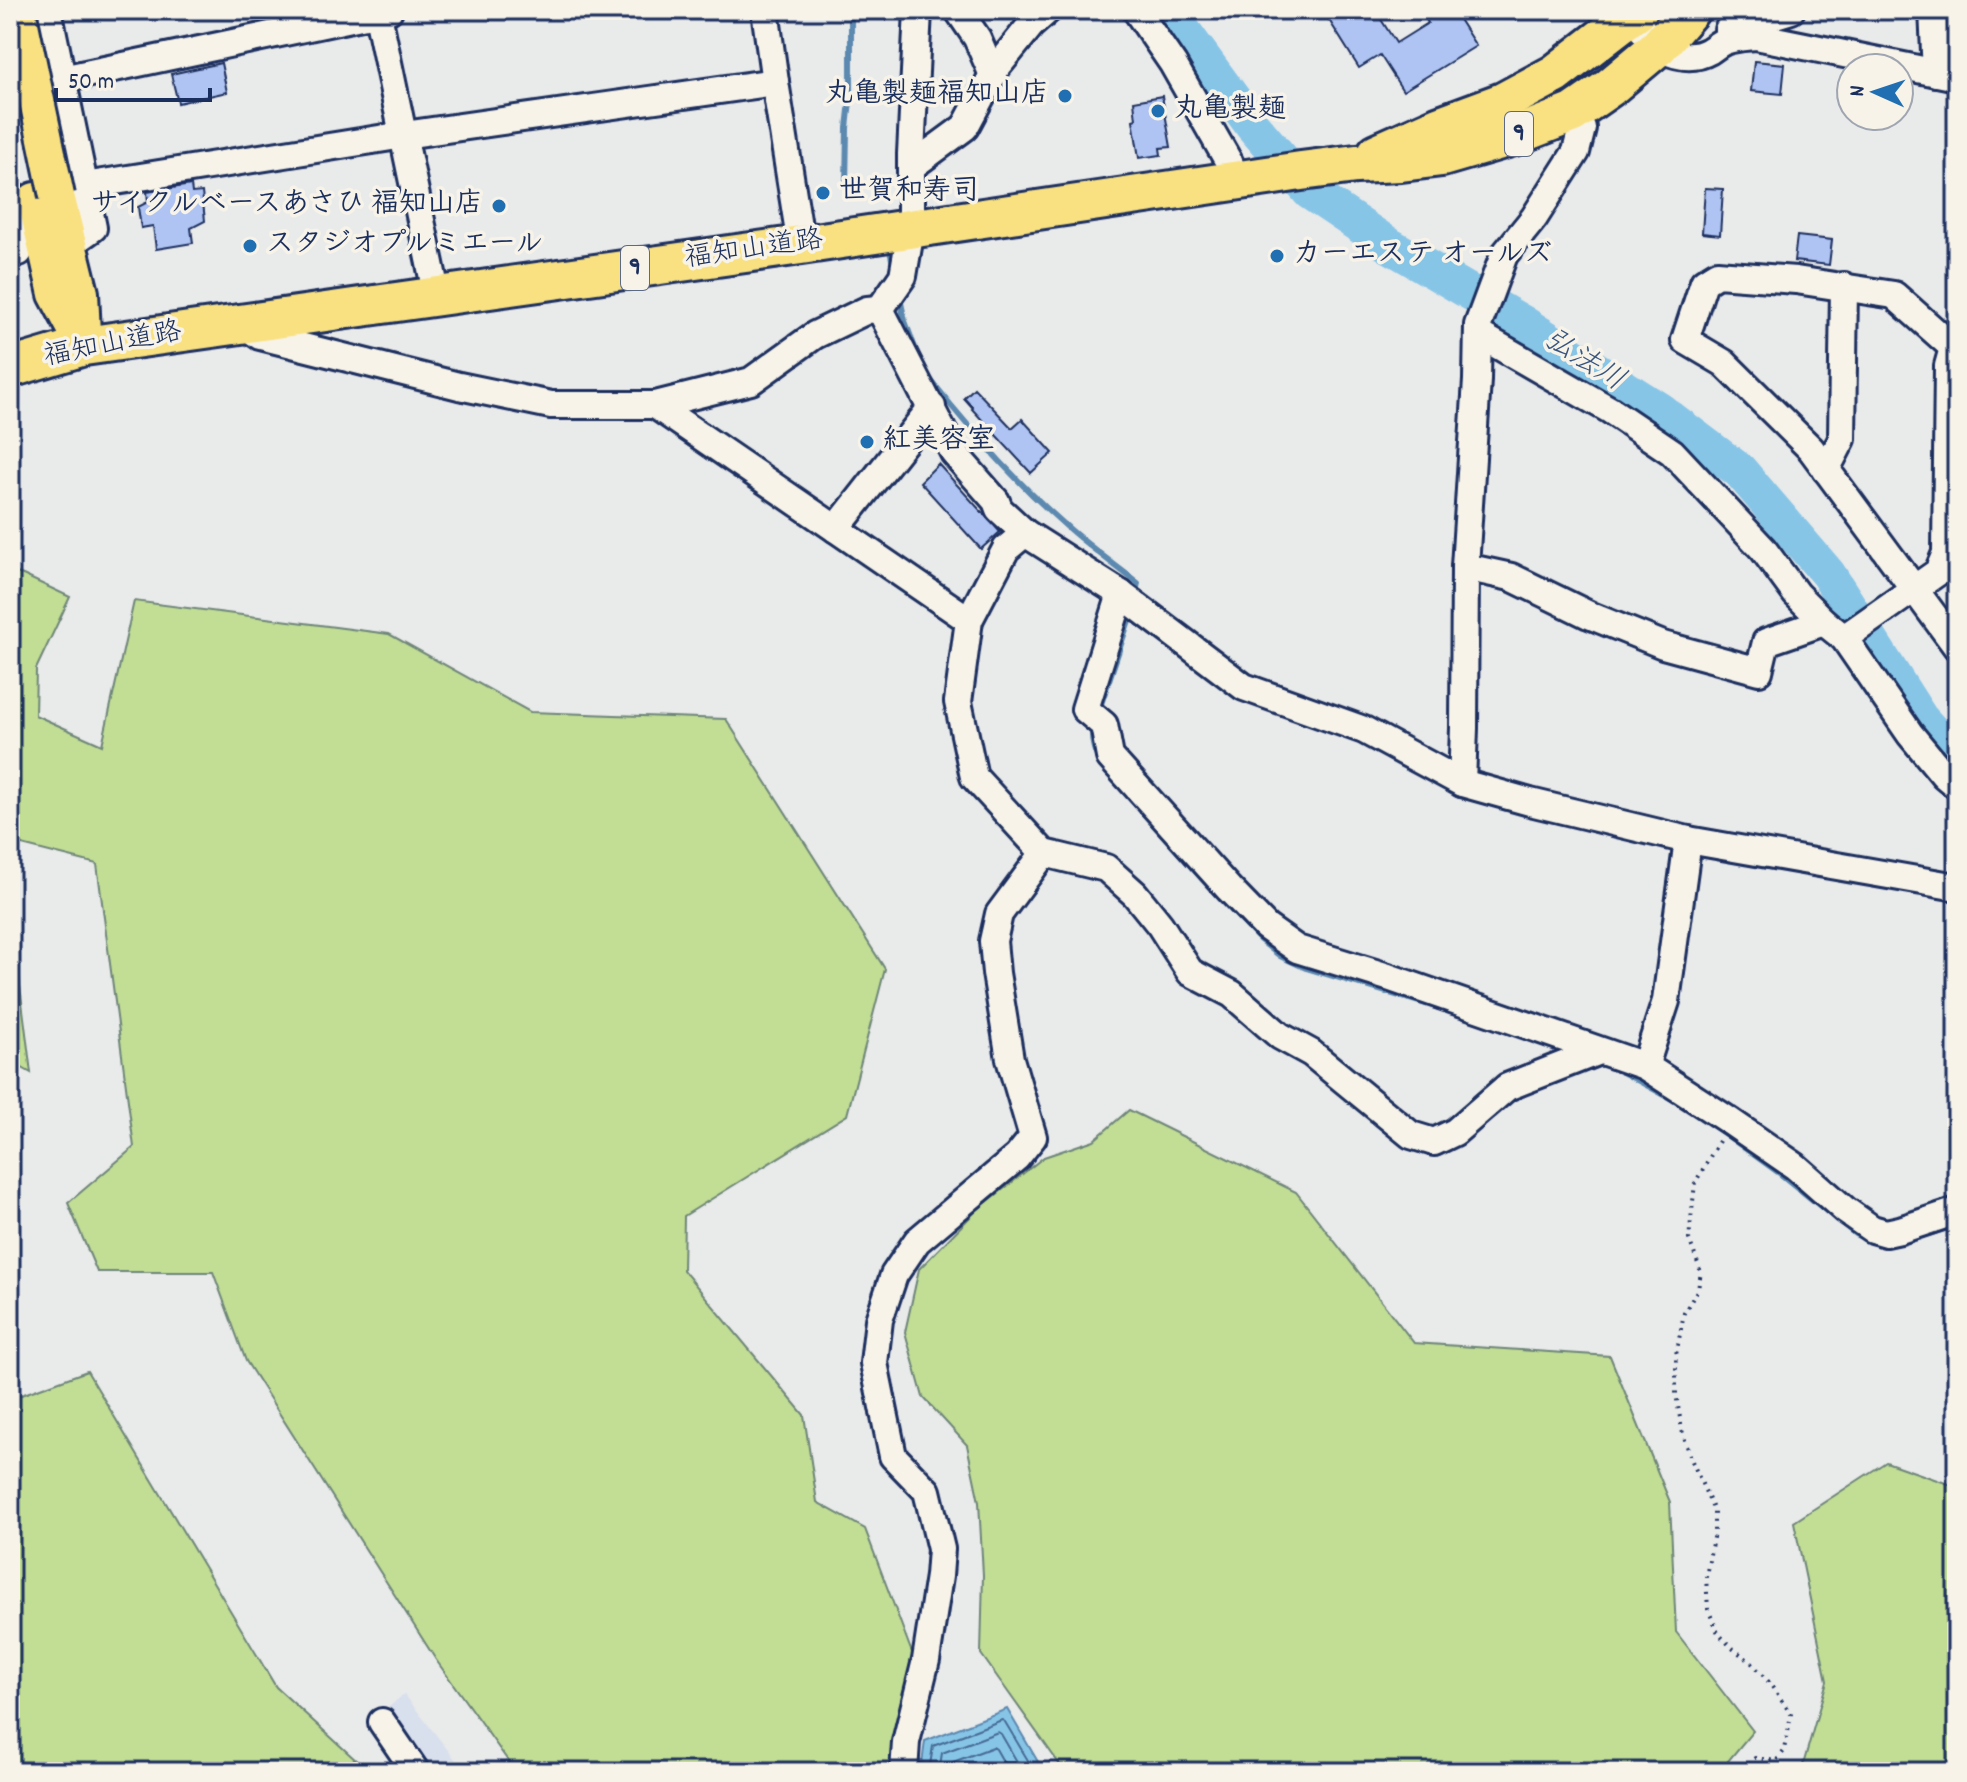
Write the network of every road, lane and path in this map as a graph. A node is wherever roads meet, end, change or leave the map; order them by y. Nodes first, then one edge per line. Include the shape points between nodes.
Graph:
1 (18, 10) edge
2 (48, 10) edge
3 (765, 10) edge
4 (918, 10) edge
5 (958, 10) edge
6 (1048, 10) edge
7 (1136, 10) edge
8 (1690, 10) edge
9 (1791, 10) edge
10 (1933, 10) edge
11 (381, 11) edge
12 (1632, 12) edge
13 (1658, 47) junction
14 (993, 75) junction
15 (1946, 75) edge
16 (62, 79) junction
17 (10, 82) edge
18 (775, 82) junction
19 (10, 98) edge
20 (1573, 113) junction
21 (404, 135) junction
22 (1356, 164) junction
23 (912, 166) junction
24 (1247, 180) junction
25 (47, 198) edge
26 (911, 229) junction
27 (801, 245) junction
28 (36, 249) edge
29 (1844, 286) junction
30 (437, 297) junction
31 (880, 309) junction
32 (241, 323) junction
33 (1478, 334) junction
34 (84, 346) junction
35 (1955, 349) edge
36 (10, 368) edge
37 (655, 405) junction
38 (932, 407) junction
39 (1826, 470) junction
40 (836, 529) junction
41 (1025, 533) junction
42 (1465, 567) junction
43 (1913, 589) junction
44 (1121, 594) junction
45 (969, 620) junction
46 (1834, 630) junction
47 (1957, 647) edge
48 (1462, 783) junction
49 (1957, 786) edge
50 (1688, 840) junction
51 (1044, 853) junction
52 (1957, 887) edge
53 (1599, 1051) junction
54 (1645, 1066) junction
55 (1731, 1122) junction
56 (1957, 1211) edge
57 (382, 1722) dead end
58 (416, 1772) edge
59 (904, 1772) edge
60 (1741, 1772) edge

1 - 25 main road, bridge
2 - 16 street
3 - 18 street
4 - 23 street
5 - 14 street
6 - 14 street
7 - 24 street via 1230,164
8 - 13 highway, 福知山道路 / 9
9 - 13 street via 1716,34 1695,48
10 - 15 street
11 - 16 street
11 - 21 street
12 - 13 street
12 - 22 highway, 福知山道路 / 9 via 1555,74 1503,102
13 - 15 street via 1695,57 1723,42 1756,36
13 - 20 highway, 福知山道路 / 9
14 - 23 street via 965,127
16 - 19 street
16 - 25 street
17 - 25 main road
18 - 21 street
18 - 27 street
20 - 22 highway, 福知山道路 / 9 via 1442,157
20 - 33 street via 1582,128 1576,152 1504,255
21 - 25 street
21 - 30 street
22 - 24 highway, 福知山道路 / 9
23 - 26 street
24 - 26 highway, 福知山道路 / 9
25 - 28 main road
25 - 28 street via 93,228
26 - 27 highway, 福知山道路 / 9
26 - 31 street via 903,276
27 - 30 highway, 福知山道路 / 9
28 - 34 main road via 81,293
29 - 35 street via 1894,295
29 - 39 street via 1842,439
29 - 39 street via 1717,274 1704,282 1685,340 1724,363
30 - 32 highway, 福知山道路 / 9
31 - 37 street via 815,335 751,381
31 - 38 street
32 - 34 highway, 福知山道路 / 9
32 - 37 street via 260,336 551,405
33 - 42 street
33 - 46 street via 1672,452
34 - 36 highway, 福知山道路 / 9
35 - 43 street via 1948,366 1946,553 1938,572
37 - 40 street
38 - 40 street
38 - 41 street via 954,453
39 - 43 street
40 - 45 street
41 - 44 street
41 - 45 street via 1006,549
42 - 46 street via 1511,577 1663,645 1759,671 1766,642
42 - 48 street
43 - 46 street via 1873,616
43 - 47 street
44 - 48 street via 1244,687 1364,730
44 - 53 street via 1094,717 1110,757 1266,927 1297,949
45 - 51 street via 958,702 974,777
46 - 49 street via 1910,734
48 - 50 street
50 - 52 street
50 - 54 street via 1666,1001
51 - 53 street via 1106,868 1135,894 1190,972 1232,994 1411,1135 1434,1142 1455,1132 1507,1087
51 - 59 street via 999,914 993,941 1010,1059 1033,1137 1017,1157 917,1241 894,1275 879,1320 874,1363 893,1456 927,1491 941,1549
53 - 54 street
54 - 55 street
55 - 56 street via 1872,1229 1886,1233
55 - 60 path via 1695,1183 1689,1239 1701,1272 1684,1313 1676,1394 1691,1459 1714,1511 1708,1609 1718,1633 1750,1661 1791,1714 1785,1750 1776,1761 1755,1758
57 - 58 street

